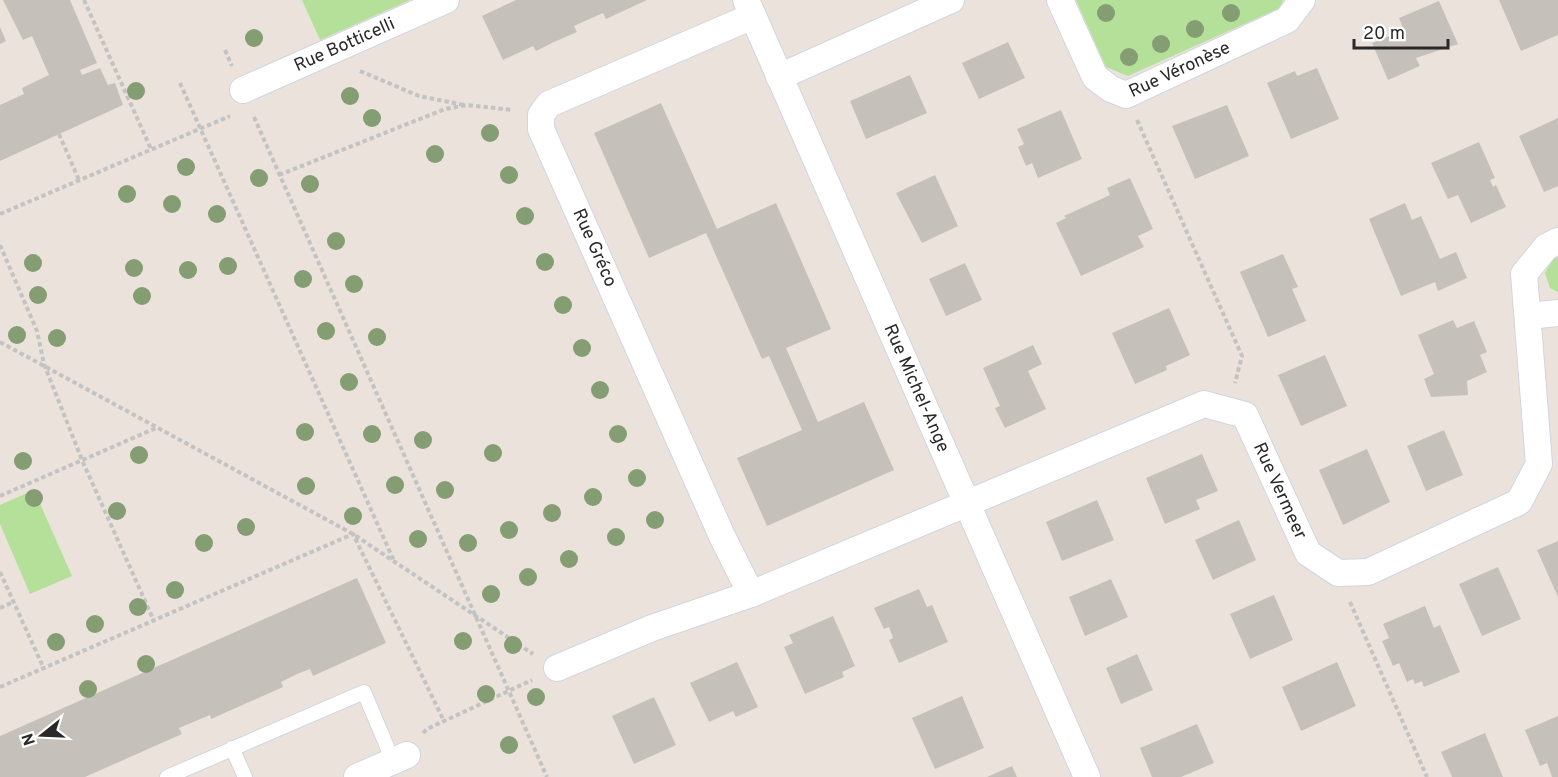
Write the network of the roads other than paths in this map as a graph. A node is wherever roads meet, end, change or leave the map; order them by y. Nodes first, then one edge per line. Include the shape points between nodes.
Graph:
1 (446, 0) edge
2 (951, 0) edge
3 (1060, 0) edge
4 (1302, 0) edge
5 (749, 8) edge
6 (779, 77) junction
7 (247, 99) road end
8 (1558, 241) edge
9 (1558, 313) edge
10 (1528, 316) junction
11 (967, 504) junction
12 (751, 594) junction
13 (557, 668) road end
14 (232, 748) junction
15 (400, 758) joint
16 (167, 777) edge
17 (245, 777) edge
18 (357, 777) edge
19 (1087, 777) edge

1 - 7 street, Rue Botticelli via 331,52
2 - 6 street
3 - 4 street, Rue Véronèse via 1095,77 1126,95 1287,20
5 - 6 street, Rue Michel-Ange
5 - 12 street, Rue Gréco via 549,104 541,115 541,129
6 - 11 street, Rue Michel-Ange
8 - 10 street via 1546,247 1524,274
9 - 10 street
10 - 11 street, Rue Vermeer via 1539,464 1519,502 1368,572 1338,573 1308,553 1245,415 1204,404
11 - 12 street
11 - 19 street, Rue Michel-Ange
12 - 13 street via 652,628
14 - 15 lane via 364,692
14 - 16 lane
14 - 17 lane
15 - 18 street

